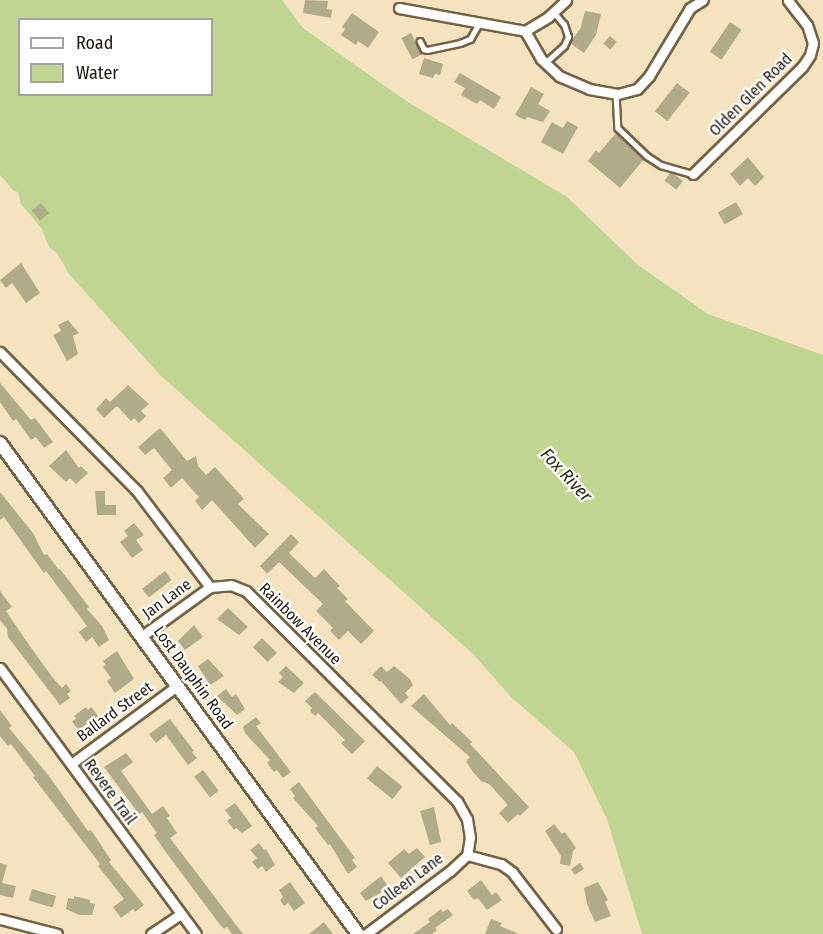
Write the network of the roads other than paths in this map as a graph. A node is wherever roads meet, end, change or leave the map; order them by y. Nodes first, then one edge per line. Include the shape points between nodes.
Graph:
1 (566, 0) edge
2 (703, 0) edge
3 (781, 0) edge
4 (788, 0) edge
5 (399, 8) dead end
6 (553, 12) junction
7 (480, 22) junction
8 (525, 31) junction
9 (420, 41) dead end
10 (545, 63) junction
11 (616, 93) junction
12 (693, 174) joint
13 (0, 352) edge
14 (0, 443) edge
15 (210, 587) junction
16 (142, 636) junction
17 (0, 668) edge
18 (178, 685) junction
19 (71, 764) junction
20 (467, 855) junction
21 (182, 914) junction
22 (0, 919) edge
23 (556, 929) dead end
24 (57, 934) edge
25 (152, 934) edge
26 (196, 934) edge
27 (358, 934) edge
28 (366, 934) edge

1 - 6 street
2 - 11 street via 690,8 637,89
3 - 4 street
4 - 12 street, Olden Glen Road via 807,25 813,43 810,55
5 - 7 street
6 - 8 street
6 - 10 lane via 568,37
7 - 8 street
7 - 9 lane via 470,39 460,43 427,50
8 - 10 street
10 - 11 street via 559,76 589,89
11 - 12 lane via 618,128 661,165
13 - 15 street via 137,491
14 - 16 street, Lost Dauphin Road
15 - 16 street, Jan Lane
15 - 20 street, Rainbow Avenue via 231,585 246,591 457,801 467,819
16 - 18 street, Lost Dauphin Road
17 - 19 street, Revere Trail
18 - 19 street, Ballard Street
18 - 27 street, Lost Dauphin Road
19 - 21 street, Revere Trail
20 - 23 street via 501,864 512,872
20 - 28 street, Colleen Lane
21 - 25 street
21 - 26 street, Revere Trail
22 - 24 street

